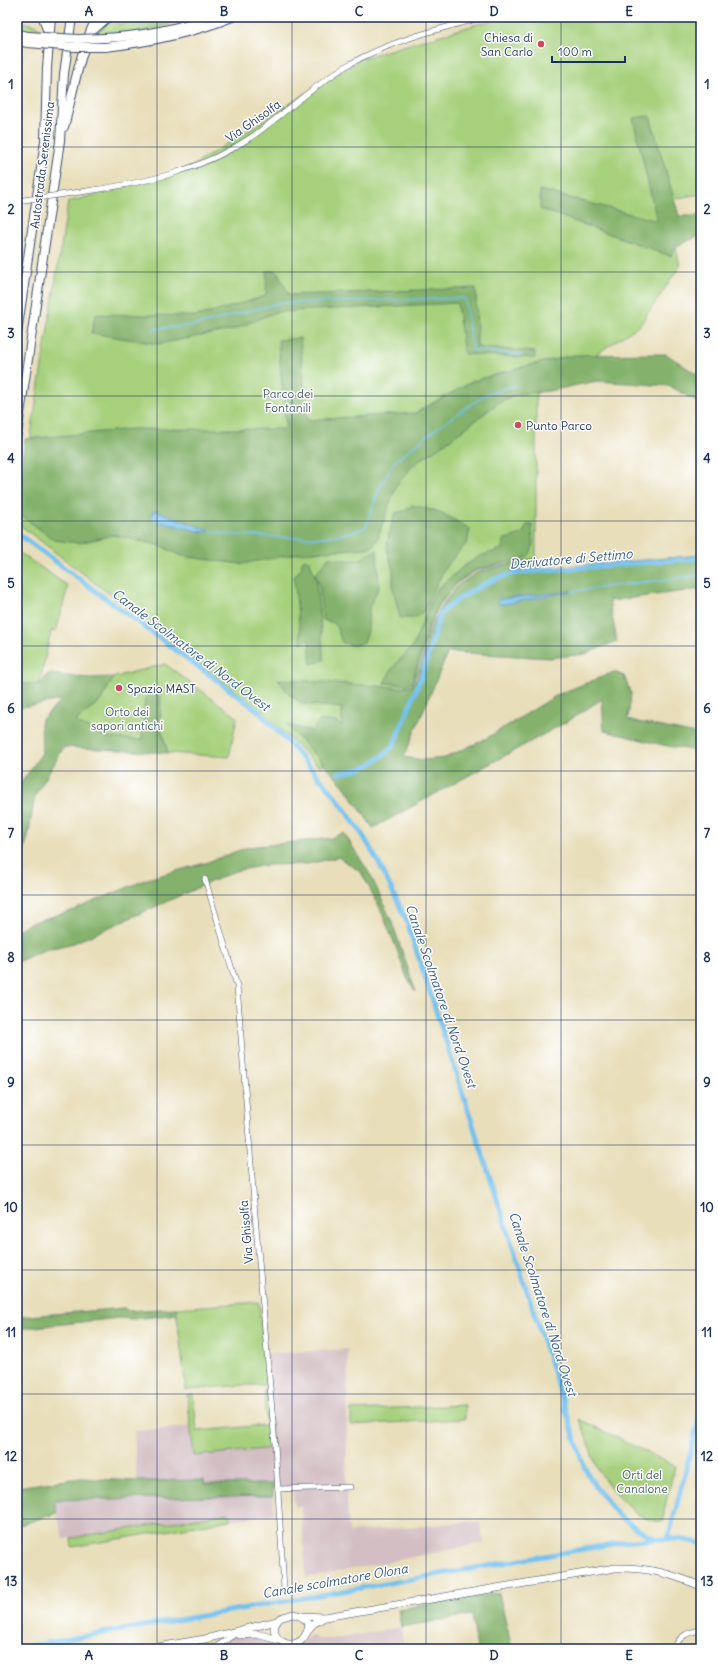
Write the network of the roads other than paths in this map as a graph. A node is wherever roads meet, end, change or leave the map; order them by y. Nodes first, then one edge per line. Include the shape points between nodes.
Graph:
1 (43, 17) edge
2 (51, 17) edge
3 (72, 17) edge
4 (97, 17) edge
5 (108, 17) edge
6 (189, 17) edge
7 (209, 17) edge
8 (232, 17) edge
9 (485, 17) edge
10 (174, 29) junction
11 (17, 34) edge
12 (49, 35) junction
13 (88, 35) junction
14 (28, 39) junction
15 (17, 41) edge
16 (104, 42) junction
17 (60, 141) junction
18 (17, 201) edge
19 (17, 279) edge
20 (17, 282) edge
21 (17, 333) edge
22 (17, 434) edge
23 (205, 879) dead end
24 (350, 1487) dead end
25 (278, 1489) junction
26 (701, 1586) edge
27 (284, 1588) dead end
28 (301, 1616) junction
29 (326, 1617) junction
30 (276, 1621) junction
31 (308, 1630) junction
32 (701, 1630) edge
33 (234, 1635) junction
34 (205, 1639) junction
35 (279, 1640) junction
36 (291, 1647) edge
37 (145, 1649) edge
38 (205, 1649) edge
39 (674, 1649) edge

1 - 12 highway
2 - 12 highway, Autostrada Serenissima
3 - 17 highway, Autostrada Serenissima via 64,74
4 - 13 highway
5 - 13 highway
6 - 10 highway
7 - 10 highway
8 - 16 highway via 166,38
9 - 18 street, Via Ghisolfa, bridge via 395,43 362,58 332,76 241,143 201,164 161,178
10 - 16 highway
11 - 14 highway
12 - 21 highway, Autostrada Serenissima via 45,141
13 - 17 highway
14 - 15 highway
14 - 16 highway, bridge via 75,47
17 - 22 highway, Autostrada Serenissima
19 - 20 highway
23 - 25 street, Via Ghisolfa via 237,986
24 - 25 street
25 - 27 street, Via Ghisolfa
26 - 29 main road via 653,1570 615,1568
28 - 29 main road
28 - 30 main road via 287,1615
28 - 31 main road via 308,1625
29 - 31 main road
30 - 34 main road
30 - 35 main road via 274,1631
31 - 36 main road via 305,1638
32 - 39 street via 686,1634
33 - 34 main road
33 - 35 main road via 256,1634
33 - 38 street via 214,1648
34 - 37 main road
35 - 36 main road

